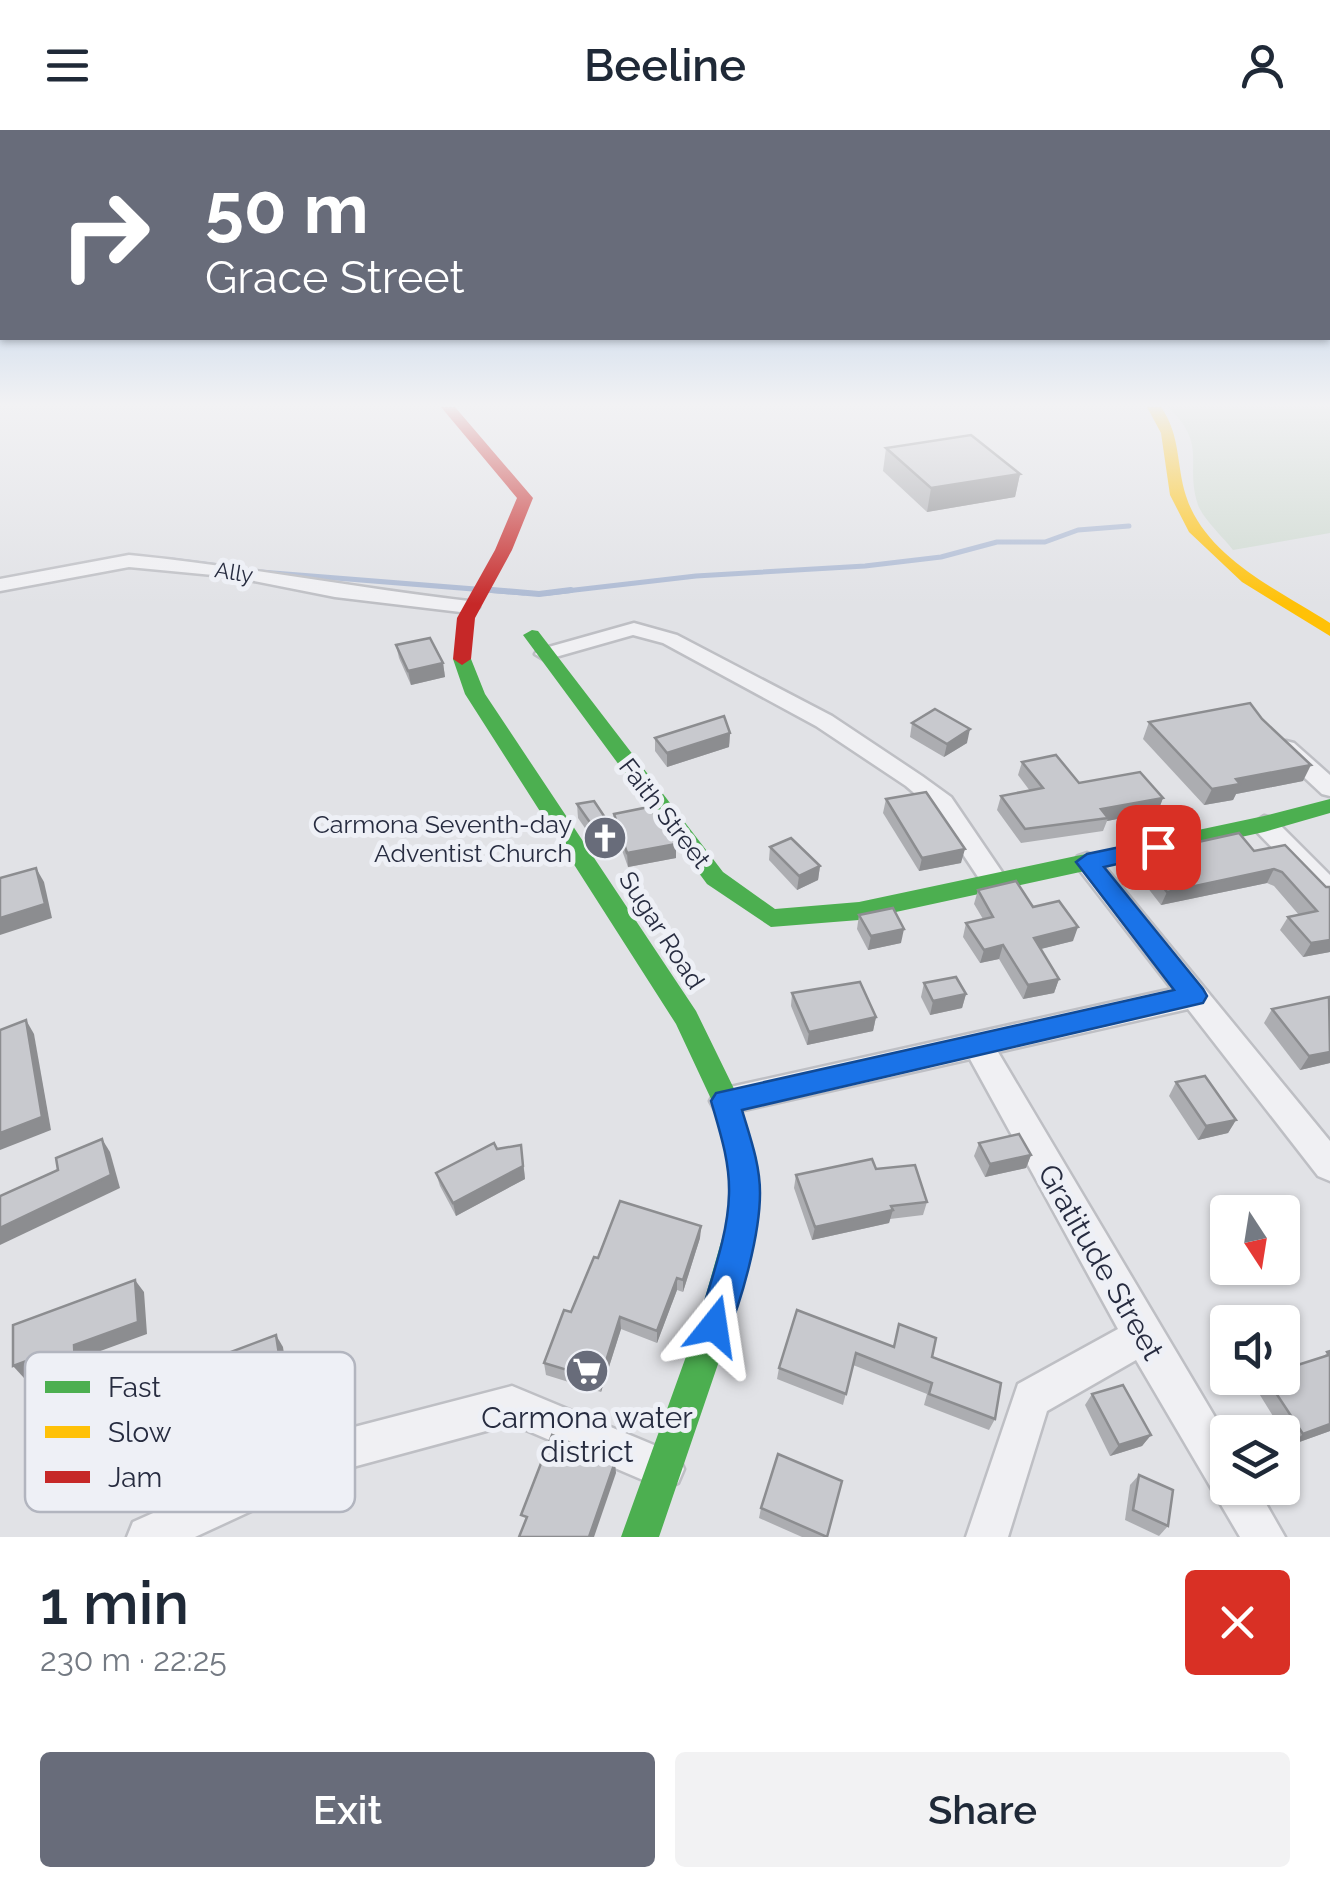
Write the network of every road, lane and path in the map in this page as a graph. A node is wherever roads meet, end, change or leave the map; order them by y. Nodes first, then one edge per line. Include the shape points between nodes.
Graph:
1 (504, 473) edge
2 (1179, 473) edge
3 (0, 585) edge
4 (469, 607) junction
5 (1330, 631) edge
6 (539, 644) joint
7 (1265, 728) edge
8 (1330, 788) edge
9 (1330, 806) edge
10 (1264, 824) junction
11 (1087, 862) junction
12 (995, 882) junction
13 (1330, 890) edge
14 (1194, 996) junction
15 (978, 1045) junction
16 (726, 1101) junction
17 (1330, 1166) edge
18 (1142, 1336) junction
19 (355, 1447) edge
20 (1210, 1447) edge
21 (664, 1469) junction
22 (1244, 1505) edge
23 (203, 1512) edge
24 (148, 1537) edge
25 (640, 1537) edge
26 (987, 1537) edge
27 (1264, 1537) edge

1 - 4 street, Sugar Road via 525,498
2 - 5 street via 1182,506 1206,541
3 - 4 street, Ally via 129,561 234,570 335,592
4 - 16 street, Sugar Road via 459,642 475,694 687,1019
6 - 12 street, Faith Street via 634,629 670,639 824,722 914,782 942,803
6 - 12 street, Faith Street via 715,878 771,918 860,911
7 - 8 street
9 - 10 street, Faith Street
10 - 11 street, Faith Street
10 - 13 street
11 - 12 street, Faith Street
11 - 14 street
14 - 15 street
14 - 17 street
15 - 16 street
15 - 18 street, Gratitude Street
16 - 21 street, Sugar Road via 742,1160 740,1228
18 - 20 street, Gratitude Street
18 - 26 street via 1032,1398
19 - 21 street via 512,1405
21 - 25 street, Sugar Road
22 - 27 street
23 - 24 street

